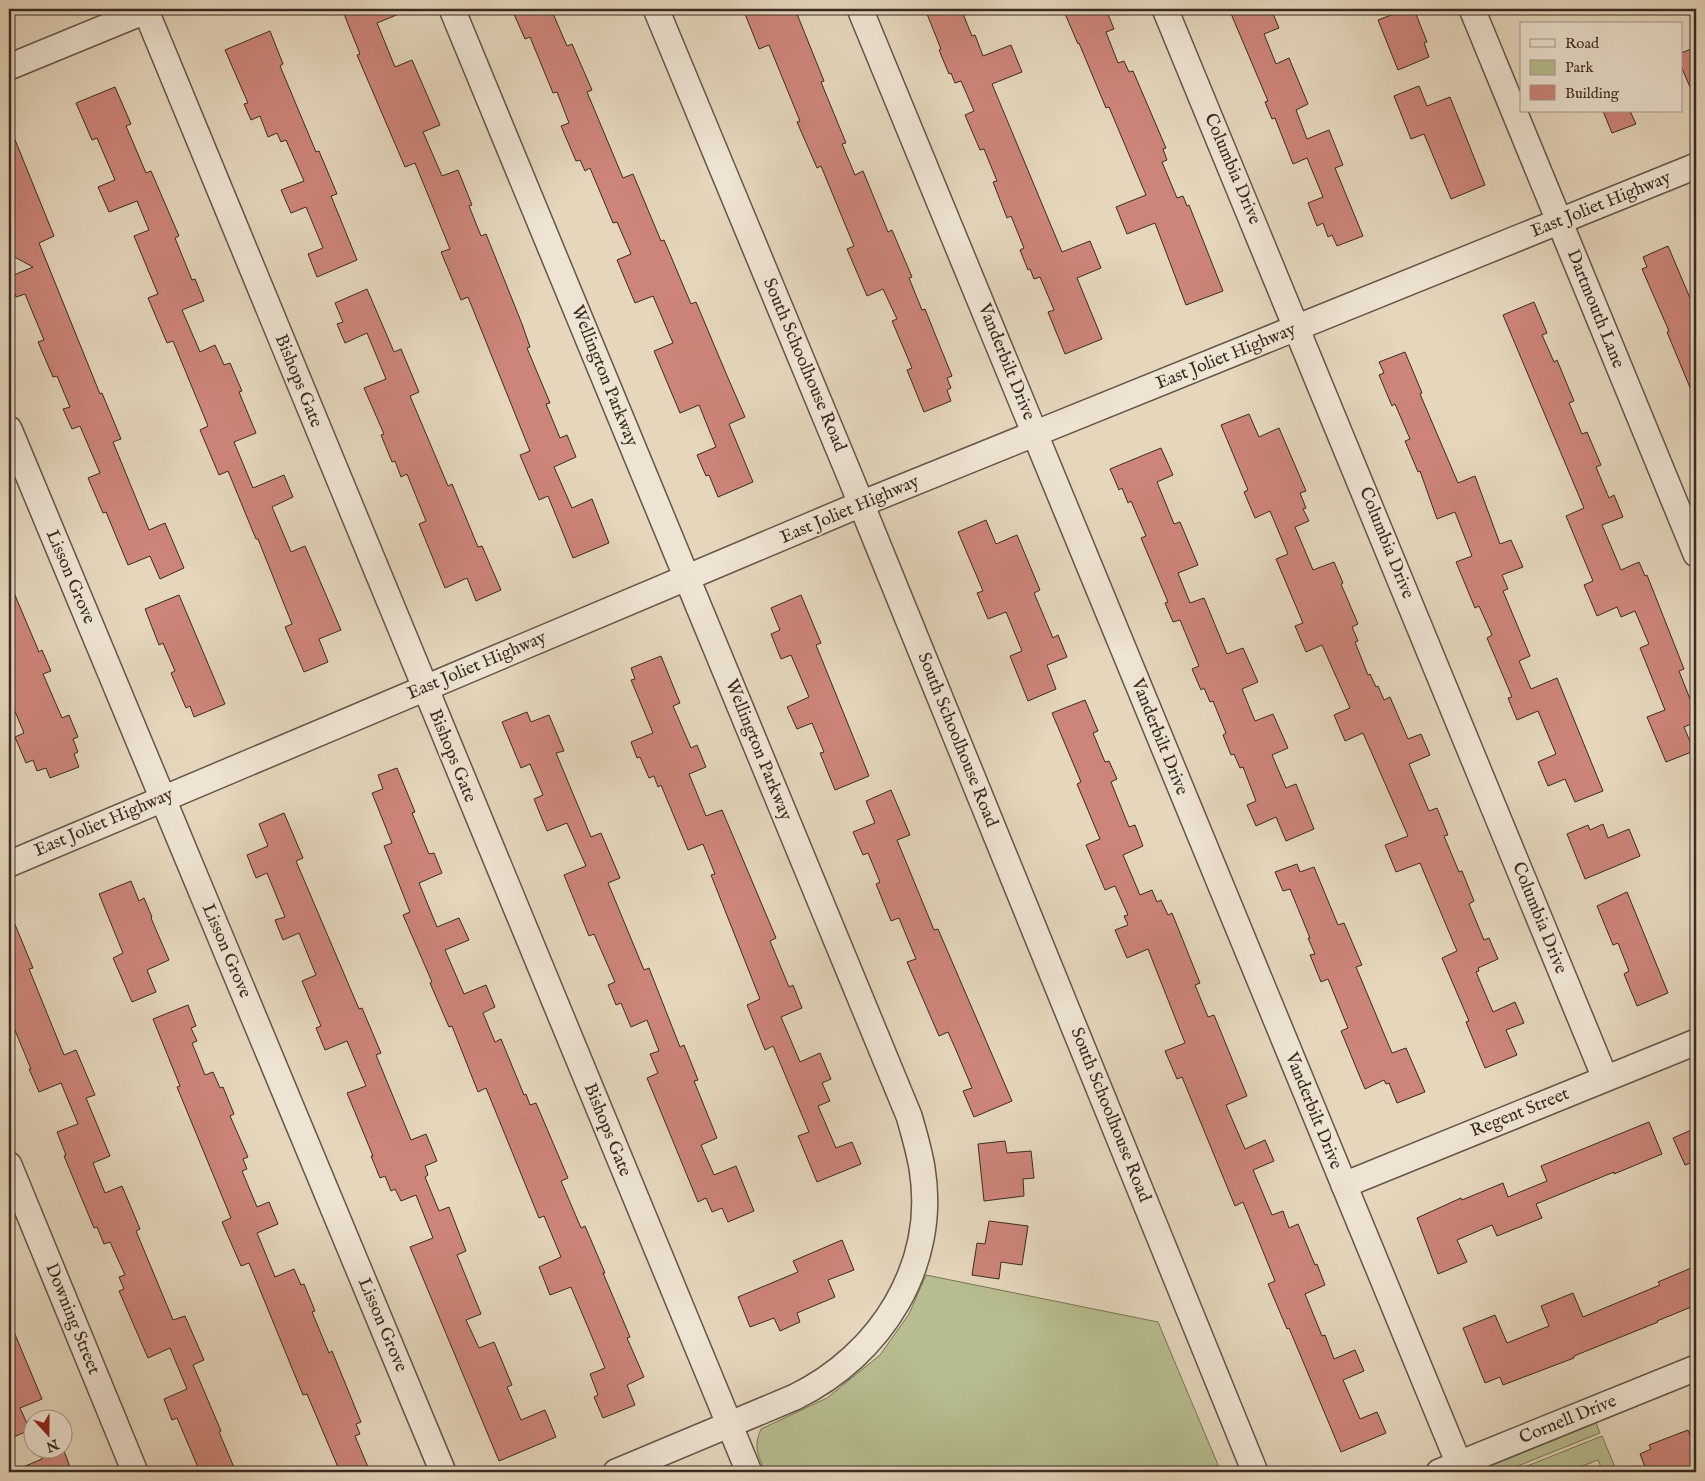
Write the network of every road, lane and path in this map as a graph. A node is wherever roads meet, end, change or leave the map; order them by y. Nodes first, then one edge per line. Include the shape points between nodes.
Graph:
1 (452, 9) edge
2 (656, 9) edge
3 (860, 9) edge
4 (1165, 9) edge
5 (1472, 9) edge
6 (148, 10) edge
7 (9, 67) edge
8 (1696, 166) edge
9 (1559, 221) junction
10 (1298, 328) junction
11 (9, 429) edge
12 (1035, 434) junction
13 (861, 504) junction
14 (1696, 554) edge
15 (687, 578) junction
16 (425, 688) junction
17 (162, 798) junction
18 (9, 864) edge
19 (1696, 1042) edge
20 (1605, 1078) junction
21 (9, 1165) edge
22 (1344, 1185) junction
23 (1696, 1368) edge
24 (729, 1425) junction
25 (1449, 1468) edge
26 (135, 1472) edge
27 (443, 1472) edge
28 (616, 1472) edge
29 (749, 1472) edge
30 (1255, 1472) edge

1 - 15 street, Wellington Parkway
2 - 13 street, South Schoolhouse Road
3 - 12 street, Vanderbilt Drive
4 - 10 street, Columbia Drive
5 - 9 street, Dartmouth Lane
6 - 7 street
6 - 16 street, Bishops Gate
8 - 9 street, East Joliet Highway
9 - 10 street, East Joliet Highway
9 - 14 street, Dartmouth Lane
10 - 12 street, East Joliet Highway
10 - 20 street, Columbia Drive
11 - 17 street, Lisson Grove
12 - 13 street, East Joliet Highway
12 - 22 street, Vanderbilt Drive
13 - 15 street, East Joliet Highway
13 - 30 street, South Schoolhouse Road
15 - 16 street, East Joliet Highway
15 - 24 street, Wellington Parkway via 909,1116 917,1141 924,1192 922,1229 903,1293 868,1344 816,1387
16 - 17 street, East Joliet Highway
16 - 24 street, Bishops Gate
17 - 18 street, East Joliet Highway
17 - 27 street, Lisson Grove
19 - 20 street, Regent Street
20 - 22 street, Regent Street
21 - 26 street, Downing Street
22 - 25 street, Vanderbilt Drive
23 - 25 street, Cornell Drive
24 - 28 street, Wellington Parkway
24 - 29 street, Bishops Gate

